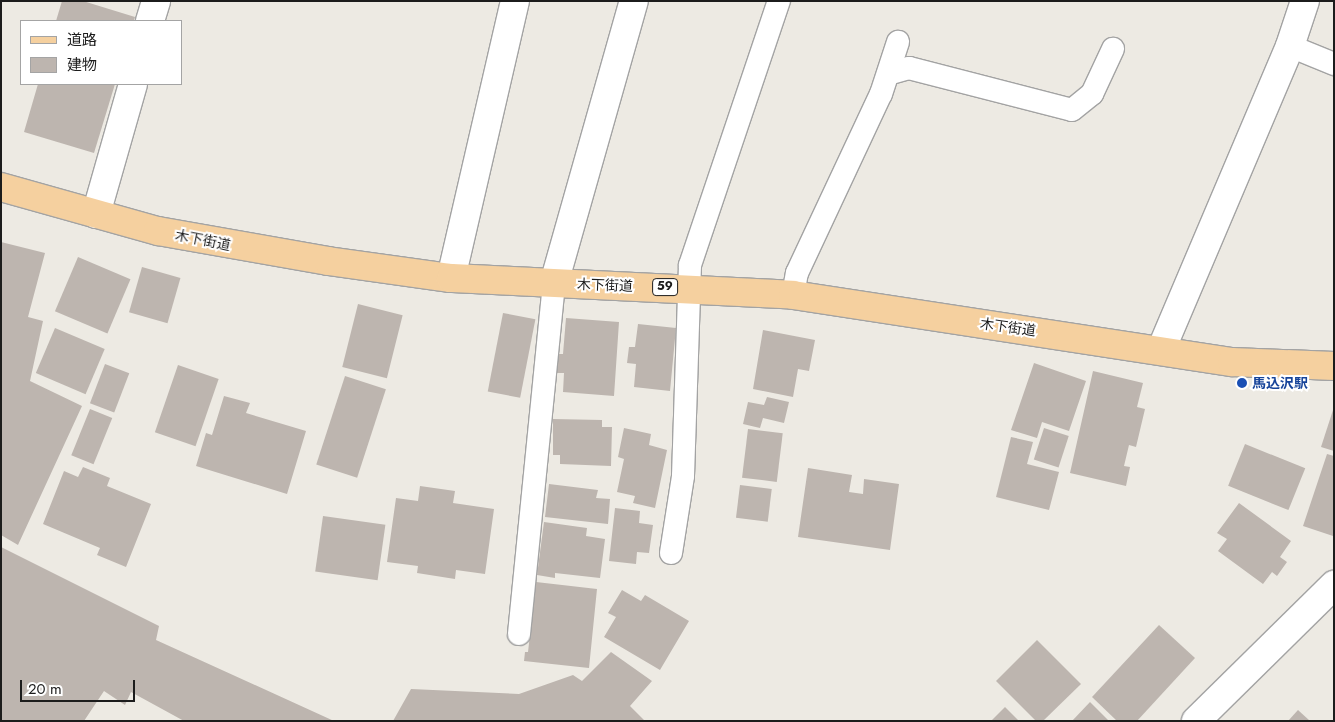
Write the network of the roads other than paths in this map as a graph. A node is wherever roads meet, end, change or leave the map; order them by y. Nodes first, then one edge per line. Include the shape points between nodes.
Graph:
1 (156, 1) edge
2 (516, 1) edge
3 (634, 1) edge
4 (779, 1) edge
5 (1305, 1) edge
6 (150, 20) edge
7 (898, 42) dead end
8 (1290, 46) junction
9 (1113, 49) dead end
10 (1334, 64) edge
11 (888, 74) junction
12 (133, 85) edge
13 (1, 188) edge
14 (96, 214) junction
15 (451, 278) junction
16 (554, 283) junction
17 (689, 288) junction
18 (793, 295) junction
19 (1161, 350) junction
20 (1334, 366) edge
21 (670, 553) dead end
22 (1334, 585) edge
23 (519, 634) dead end
24 (1196, 721) edge

1 - 6 street
2 - 15 street
3 - 16 street
4 - 17 lane via 690,264
5 - 8 street
7 - 11 lane
8 - 10 lane
8 - 19 street
9 - 11 lane via 1092,94 1072,110 909,68
11 - 18 lane via 797,274
12 - 14 street
13 - 14 main road, 木下街道 / 59
14 - 15 main road, 木下街道 / 59 via 158,231 246,248
15 - 16 main road, 木下街道 / 59
16 - 17 main road, 木下街道 / 59
16 - 23 lane
17 - 18 main road, 木下街道 / 59
17 - 21 lane via 682,476
18 - 19 main road, 木下街道 / 59
19 - 20 main road, 木下街道 / 59 via 1232,362
22 - 24 street

